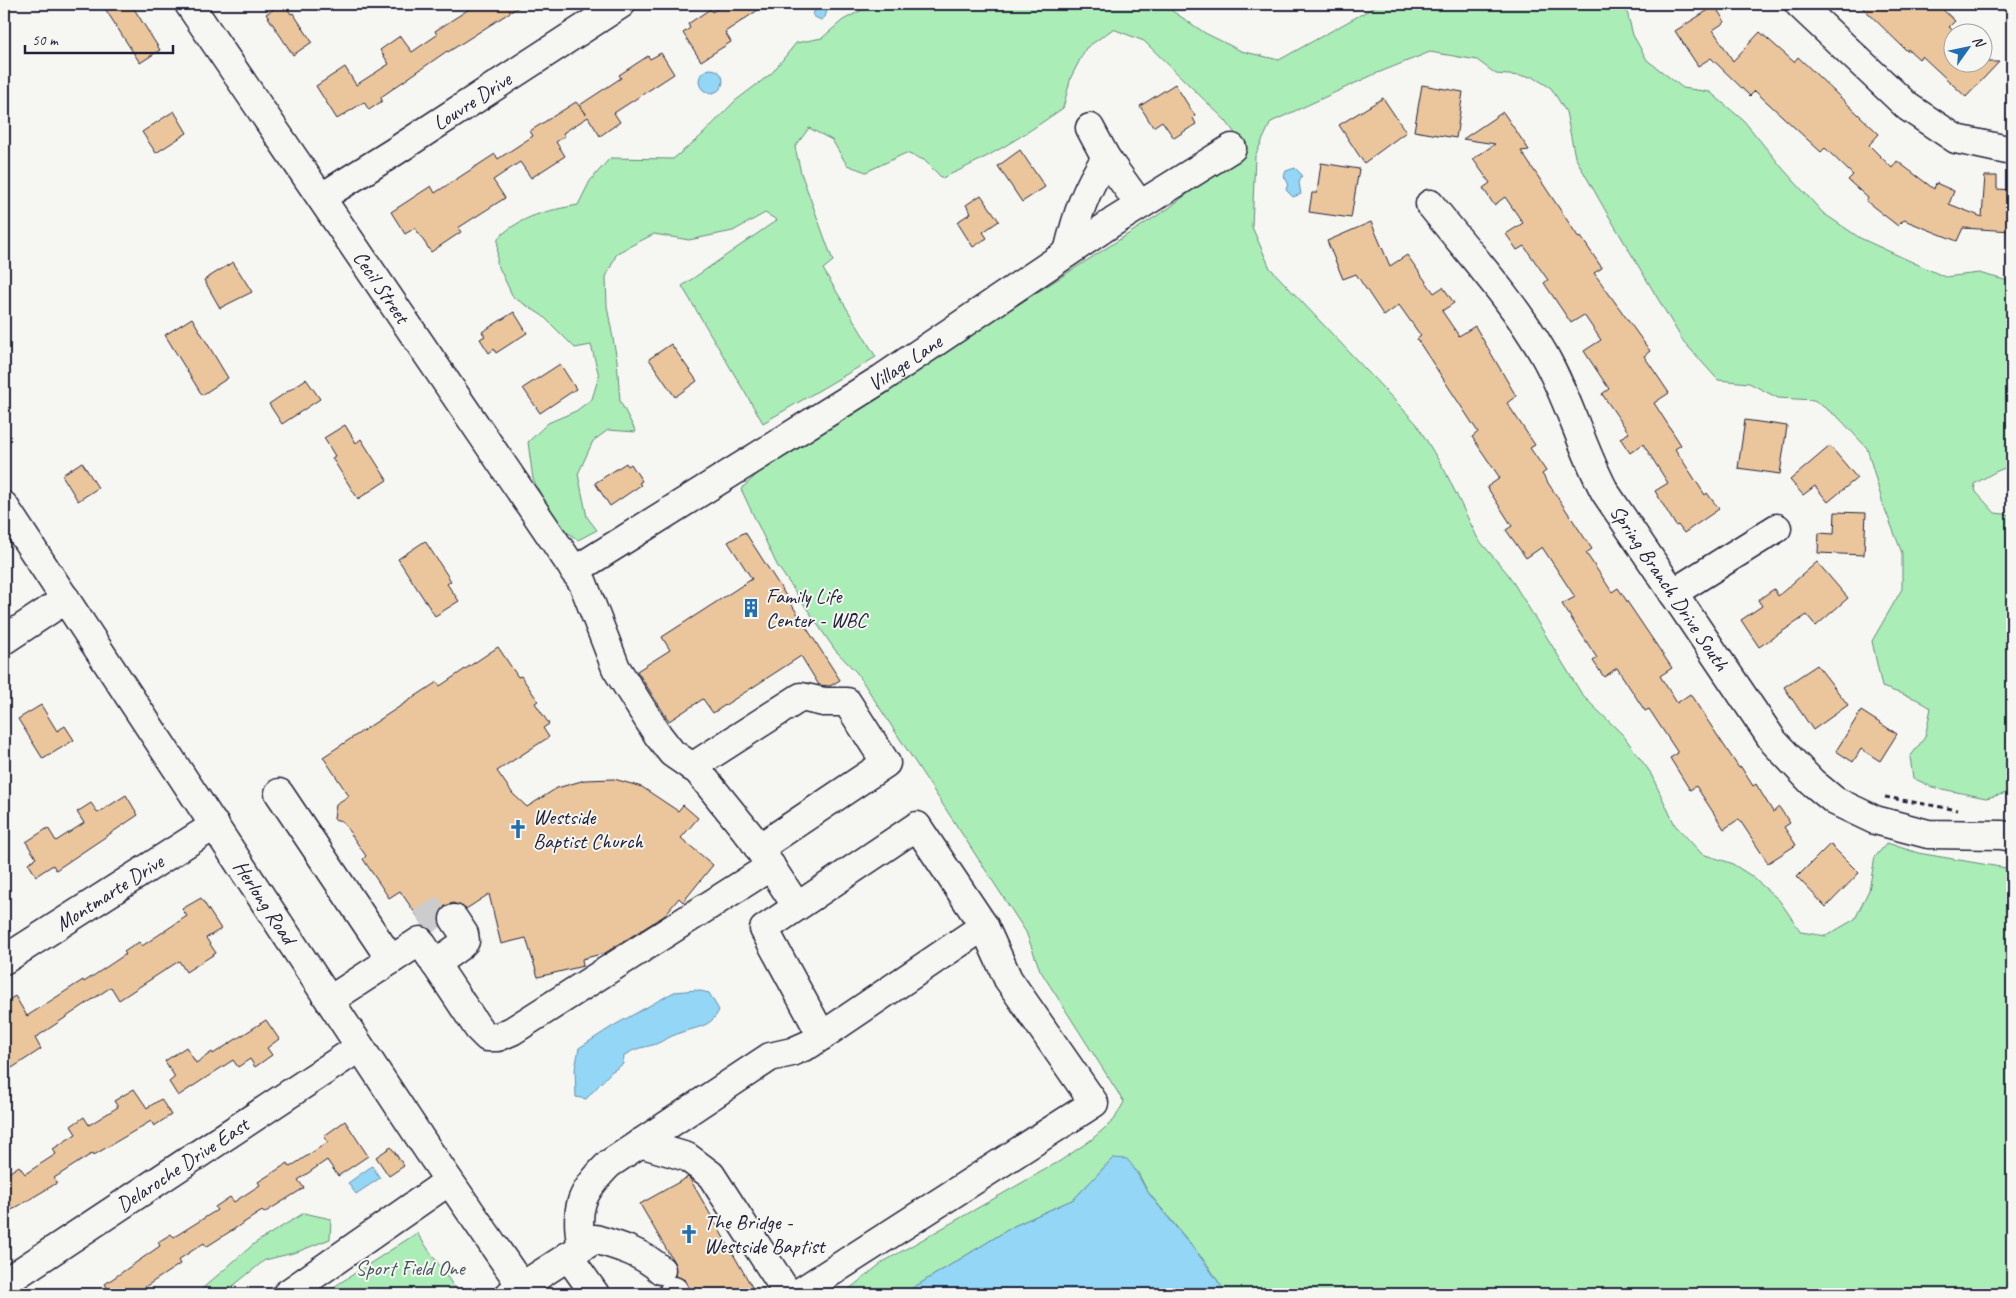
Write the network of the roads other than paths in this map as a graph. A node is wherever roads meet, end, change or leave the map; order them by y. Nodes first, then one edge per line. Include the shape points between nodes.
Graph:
1 (189, 4) edge
2 (621, 4) edge
3 (1799, 4) edge
4 (1090, 128) dead end
5 (1232, 148) dead end
6 (2012, 151) edge
7 (1106, 158) junction
8 (322, 197) junction
9 (1430, 204) dead end
10 (1140, 205) junction
11 (1068, 252) junction
12 (4, 506) edge
13 (1776, 528) dead end
14 (574, 571) junction
15 (1673, 593) junction
16 (66, 599) junction
17 (4, 640) edge
18 (692, 766) junction
19 (279, 793) dead end
20 (215, 825) junction
21 (2012, 837) edge
22 (765, 857) junction
23 (796, 905) junction
24 (454, 918) tunnel mouth
25 (984, 926) junction
26 (4, 960) edge
27 (391, 960) junction
28 (435, 964) junction
29 (330, 1000) junction
30 (822, 1036) junction
31 (360, 1047) junction
32 (640, 1143) junction
33 (449, 1181) junction
34 (575, 1251) junction
35 (4, 1283) edge
36 (670, 1285) edge
37 (520, 1292) edge
38 (287, 1294) edge
39 (595, 1294) edge
40 (788, 1294) edge
41 (797, 1294) edge

1 - 8 street, Cecil Street
2 - 8 street, Louvre Drive
3 - 6 street via 1908,107 1956,139
4 - 7 street
5 - 10 street, Village Lane
7 - 10 street
7 - 11 street via 1079,208
8 - 14 street, Cecil Street
9 - 15 street, Spring Branch Drive South via 1524,322 1539,346 1560,388 1587,459 1605,492
10 - 11 street, Village Lane
11 - 14 street, Village Lane via 880,378
12 - 16 street, Herlong Road
13 - 15 street
14 - 18 street, Cecil Street via 586,589 616,668 672,753
15 - 21 street, Spring Branch Drive South via 1774,742 1835,801 1875,820 1928,834
16 - 17 street
16 - 20 street, Herlong Road
18 - 22 street, Cecil Street
18 - 22 street via 801,697 824,702 848,702 886,763
19 - 27 street
20 - 26 street, Montmarte Drive
20 - 29 street, Herlong Road
22 - 23 street, Cecil Street
22 - 28 street via 519,1026 498,1037 487,1037 478,1028
23 - 25 street via 917,826
23 - 30 street via 764,929
24 - 28 street via 465,941
25 - 30 street
25 - 41 street via 1008,979 1094,1103
27 - 28 street via 420,932
27 - 29 street
29 - 31 street, Herlong Road
30 - 32 street via 792,1052 770,1057
31 - 33 street, Herlong Road
31 - 35 street, Delaroche Drive East
32 - 34 street via 609,1164 595,1178 582,1199
32 - 40 street via 687,1157 711,1175
33 - 37 street, Herlong Road
33 - 38 street
34 - 36 street via 595,1238 628,1249 652,1262
34 - 37 street
34 - 39 street

